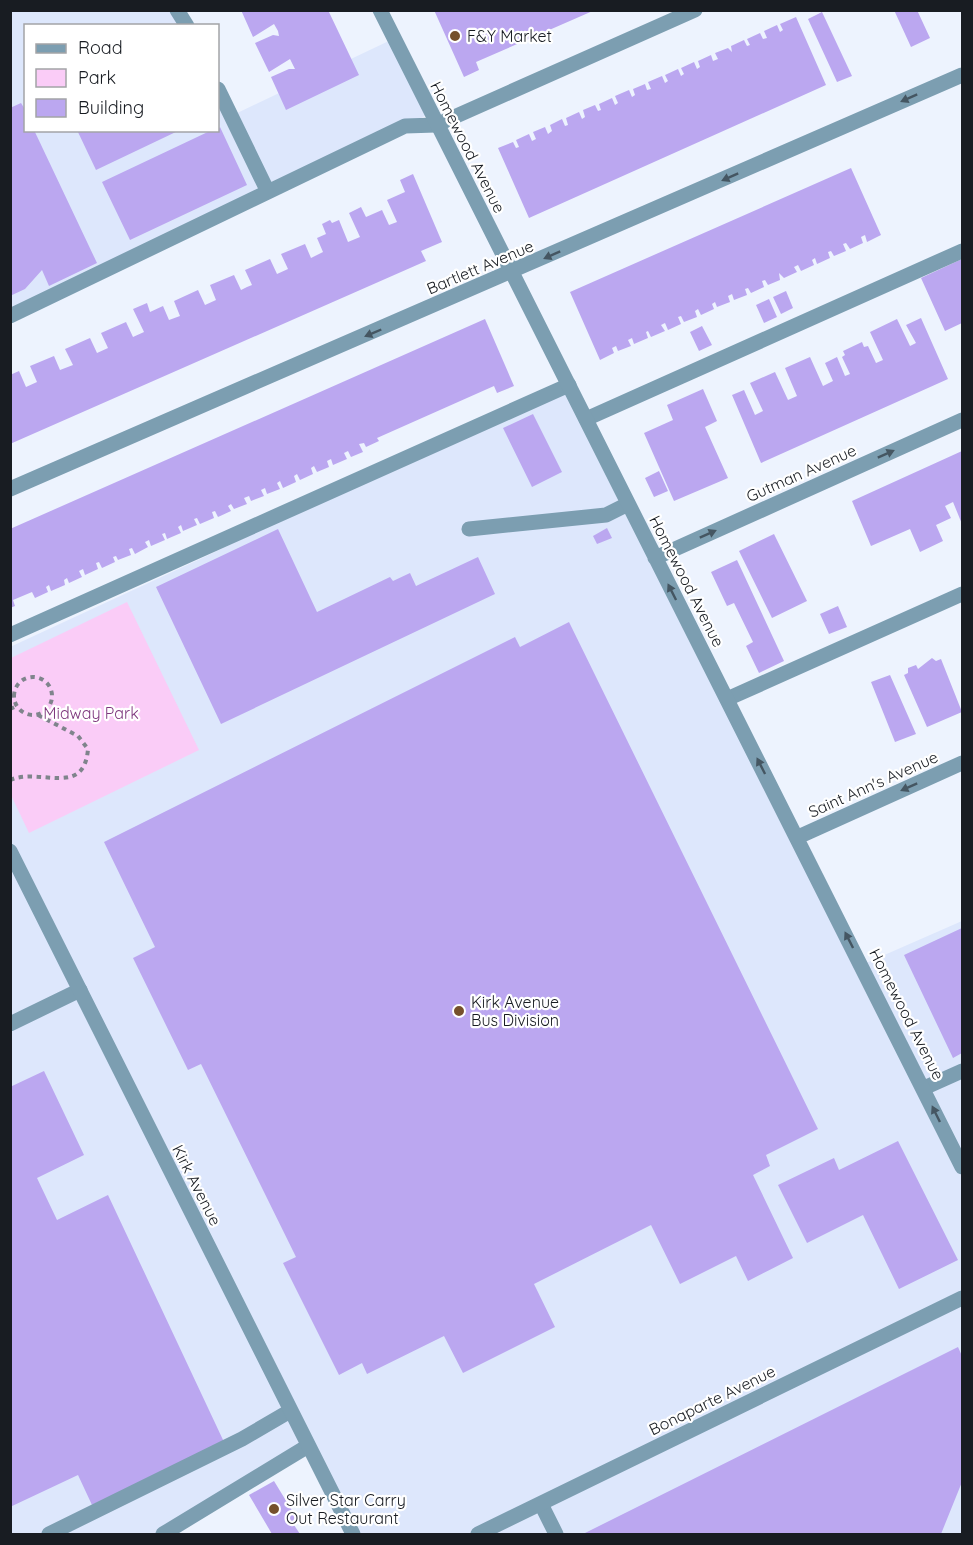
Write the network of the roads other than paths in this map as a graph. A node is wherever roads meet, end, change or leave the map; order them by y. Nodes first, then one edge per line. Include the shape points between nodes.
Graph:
1 (177, 10) edge
2 (380, 10) edge
3 (695, 10) edge
4 (186, 24) edge
5 (963, 75) edge
6 (219, 91) edge
7 (436, 125) junction
8 (268, 192) junction
9 (963, 251) edge
10 (512, 272) junction
11 (10, 316) edge
12 (569, 386) junction
13 (586, 419) junction
14 (963, 420) edge
15 (10, 489) edge
16 (628, 504) junction
17 (469, 529) dead end
18 (655, 558) junction
19 (963, 594) edge
20 (10, 635) edge
21 (727, 699) junction
22 (963, 764) edge
23 (798, 837) junction
24 (10, 851) edge
25 (80, 990) junction
26 (10, 1024) edge
27 (963, 1071) edge
28 (924, 1088) junction
29 (963, 1167) edge
30 (963, 1298) edge
31 (290, 1411) junction
32 (308, 1446) junction
33 (541, 1504) junction
34 (50, 1534) edge
35 (163, 1534) edge
36 (353, 1534) edge
37 (478, 1534) edge
38 (556, 1534) edge

1 - 4 street
2 - 7 street, Homewood Avenue
3 - 7 street
5 -> 10 street, Bartlett Avenue
6 - 8 street
7 - 8 street via 405,126
7 - 10 street, Homewood Avenue
8 - 11 street
9 - 13 street
10 - 12 street, Homewood Avenue
10 -> 15 street, Bartlett Avenue
12 - 13 street, Homewood Avenue
12 - 20 street
13 - 16 street, Homewood Avenue
18 -> 14 street, Gutman Avenue
16 - 17 street via 606,515
16 - 18 street, Homewood Avenue
21 -> 18 street, Homewood Avenue
19 - 21 street
23 -> 21 street, Homewood Avenue
22 -> 23 street, Saint Ann's Avenue
28 -> 23 street, Homewood Avenue
24 - 25 street, Kirk Avenue
25 - 26 street
25 - 31 street, Kirk Avenue
27 - 28 street
29 -> 28 street, Homewood Avenue
30 - 33 street, Bonaparte Avenue
31 - 32 street, Kirk Avenue
31 - 34 street via 242,1439
32 - 35 street
32 - 36 street, Kirk Avenue
33 - 37 street, Bonaparte Avenue
33 - 38 street

